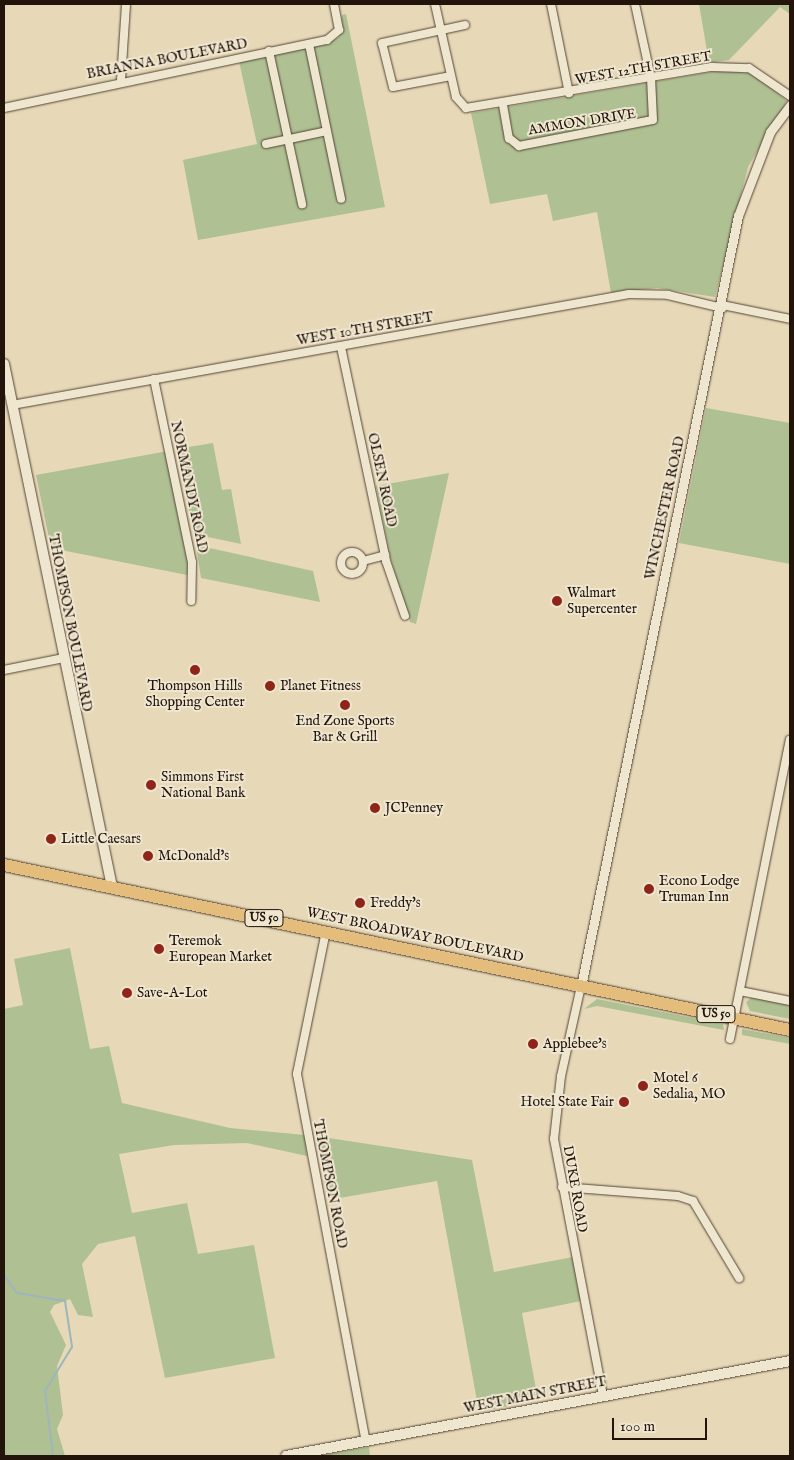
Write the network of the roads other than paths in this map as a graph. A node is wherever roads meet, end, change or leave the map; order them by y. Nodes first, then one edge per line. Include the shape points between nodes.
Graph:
1 (126, 4) edge
2 (334, 4) edge
3 (435, 4) edge
4 (551, 4) edge
5 (635, 4) edge
6 (465, 25) dead end
7 (441, 30) junction
8 (309, 44) junction
9 (269, 51) junction
10 (451, 76) junction
11 (650, 78) junction
12 (121, 80) junction
13 (569, 93) junction
14 (790, 96) edge
15 (503, 105) junction
16 (790, 105) edge
17 (4, 108) edge
18 (327, 131) junction
19 (288, 140) junction
20 (266, 144) dead end
21 (342, 199) dead end
22 (302, 204) dead end
23 (722, 306) junction
24 (790, 319) edge
25 (341, 347) junction
26 (4, 364) edge
27 (154, 379) junction
28 (12, 405) junction
29 (385, 555) junction
30 (363, 560) dead end
31 (191, 601) dead end
32 (405, 616) dead end
33 (64, 658) junction
34 (4, 670) edge
35 (790, 740) edge
36 (4, 865) edge
37 (112, 887) junction
38 (326, 931) junction
39 (581, 986) junction
40 (740, 991) junction
41 (790, 1001) edge
42 (735, 1018) junction
43 (790, 1030) edge
44 (730, 1039) dead end
45 (562, 1187) junction
46 (739, 1278) dead end
47 (790, 1361) edge
48 (603, 1396) junction
49 (366, 1442) junction
50 (286, 1456) edge

1 - 12 street
2 - 8 street, BRIANNA BOULEVARD via 339,30 335,36
3 - 7 street
4 - 13 street
5 - 11 street
6 - 7 street
7 - 10 street
7 - 10 street via 382,43 393,87
8 - 9 street, BRIANNA BOULEVARD
8 - 18 street
9 - 12 street, BRIANNA BOULEVARD
9 - 19 street
10 - 15 street, WEST 12TH STREET via 462,106
11 - 13 street, WEST 12TH STREET
11 - 14 street, WEST 12TH STREET via 744,67 766,76
11 - 15 street, AMMON DRIVE via 656,113 643,126 519,146 508,138
12 - 17 street, BRIANNA BOULEVARD
13 - 15 street, WEST 12TH STREET
16 - 23 street, WINCHESTER ROAD via 770,132 753,168 738,216
18 - 19 street
18 - 21 street
19 - 20 street
19 - 22 street
23 - 24 street, WEST 10TH STREET
23 - 25 street, WEST 10TH STREET via 668,295 628,294
23 - 39 street, WINCHESTER ROAD
25 - 27 street, WEST 10TH STREET
25 - 29 street, OLSEN ROAD
26 - 28 main road, THOMPSON BOULEVARD
27 - 28 street, WEST 10TH STREET
27 - 31 street, NORMANDY ROAD via 192,562
28 - 33 main road, THOMPSON BOULEVARD
29 - 30 street
29 - 32 street, OLSEN ROAD
33 - 34 street
33 - 37 main road, THOMPSON BOULEVARD
35 - 40 street
36 - 37 highway, WEST BROADWAY BOULEVARD / US 50
37 - 38 highway, WEST BROADWAY BOULEVARD / US 50
38 - 39 highway, WEST BROADWAY BOULEVARD / US 50
38 - 49 street, THOMPSON ROAD via 297,1074
39 - 42 highway, WEST BROADWAY BOULEVARD / US 50
39 - 45 street, DUKE ROAD via 554,1123
40 - 41 street
40 - 42 street
42 - 43 highway, WEST BROADWAY BOULEVARD / US 50
42 - 44 street
45 - 46 street via 678,1196 693,1201
45 - 48 street, DUKE ROAD
47 - 48 main road, WEST MAIN STREET
48 - 49 main road, WEST MAIN STREET
49 - 50 main road, WEST MAIN STREET

